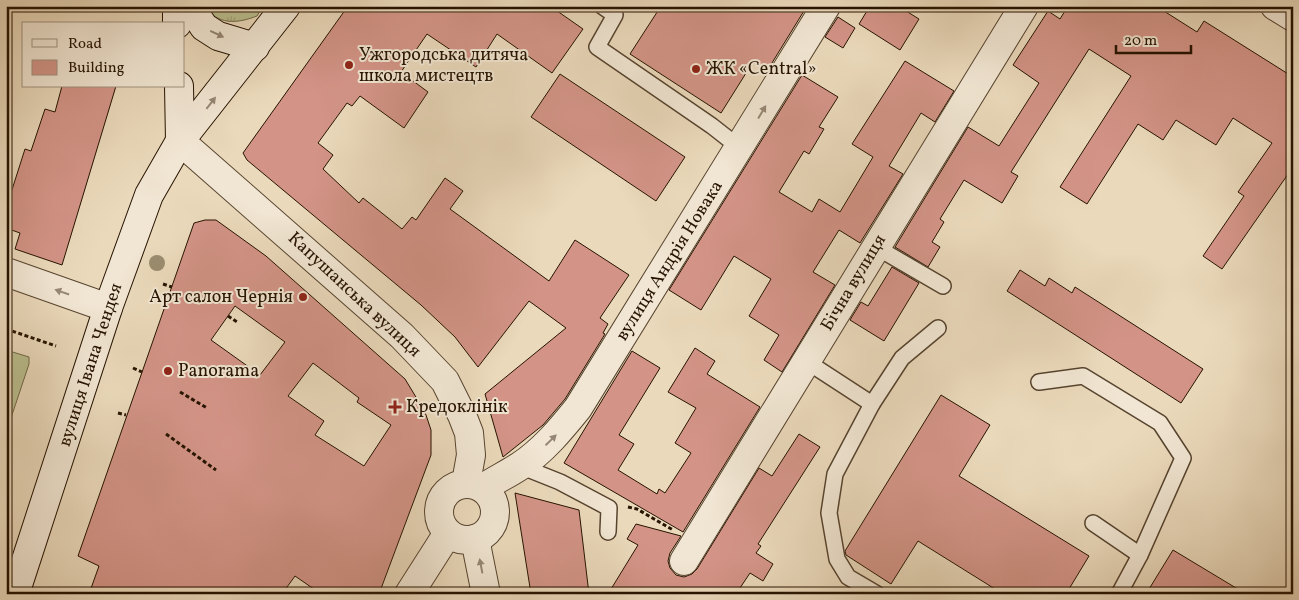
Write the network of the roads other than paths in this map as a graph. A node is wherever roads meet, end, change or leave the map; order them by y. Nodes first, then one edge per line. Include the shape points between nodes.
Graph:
1 (177, 6) edge
2 (190, 6) edge
3 (286, 6) edge
4 (602, 6) edge
5 (826, 6) edge
6 (1024, 6) edge
7 (1275, 6) edge
8 (1293, 17) edge
9 (177, 22) edge
10 (255, 47) junction
11 (179, 88) edge
12 (180, 142) junction
13 (740, 148) junction
14 (876, 247) junction
15 (6, 272) edge
16 (944, 286) dead end
17 (108, 308) junction
18 (938, 328) dead end
19 (806, 361) junction
20 (1040, 382) dead end
21 (872, 404) junction
22 (520, 466) junction
23 (474, 486) junction
24 (1094, 523) dead end
25 (608, 532) dead end
26 (448, 533) junction
27 (475, 539) junction
28 (690, 552) road end
29 (1140, 555) junction
30 (15, 594) edge
31 (409, 594) edge
32 (486, 594) edge
33 (877, 594) edge
34 (1119, 594) edge

1 - 9 street
2 -> 10 street via 204,27 218,36
3 - 10 street, вулиця Івана Чендея
4 - 13 lane via 615,15 597,47
13 -> 5 street, вулиця Андрія Новака
6 - 14 street, Бічна вулиця
7 - 8 street
12 -> 10 street, вулиця Івана Чендея
11 - 12 street
12 - 17 street, вулиця Івана Чендея via 149,195
12 - 23 street, Капушанська вулиця via 402,336 445,382 468,433
22 -> 13 street, вулиця Андрія Новака via 559,432 578,408
14 - 16 lane
14 - 19 street, Бічна вулиця
17 -> 15 street
17 - 30 street, вулиця Івана Чендея
18 - 21 lane via 902,358
19 - 21 lane
19 - 28 street, Бічна вулиця
20 - 29 lane via 1083,376 1160,423 1183,458
21 - 33 lane via 835,474 828,513 837,559 848,577
22 - 23 street, вулиця Андрія Новака
22 - 25 lane via 610,508
23 - 26 street via 448,490 439,506 438,516
23 - 27 street via 493,502 494,520 484,535
24 - 29 lane
26 - 27 street via 466,540
26 - 31 street
32 -> 27 street
29 - 34 lane

